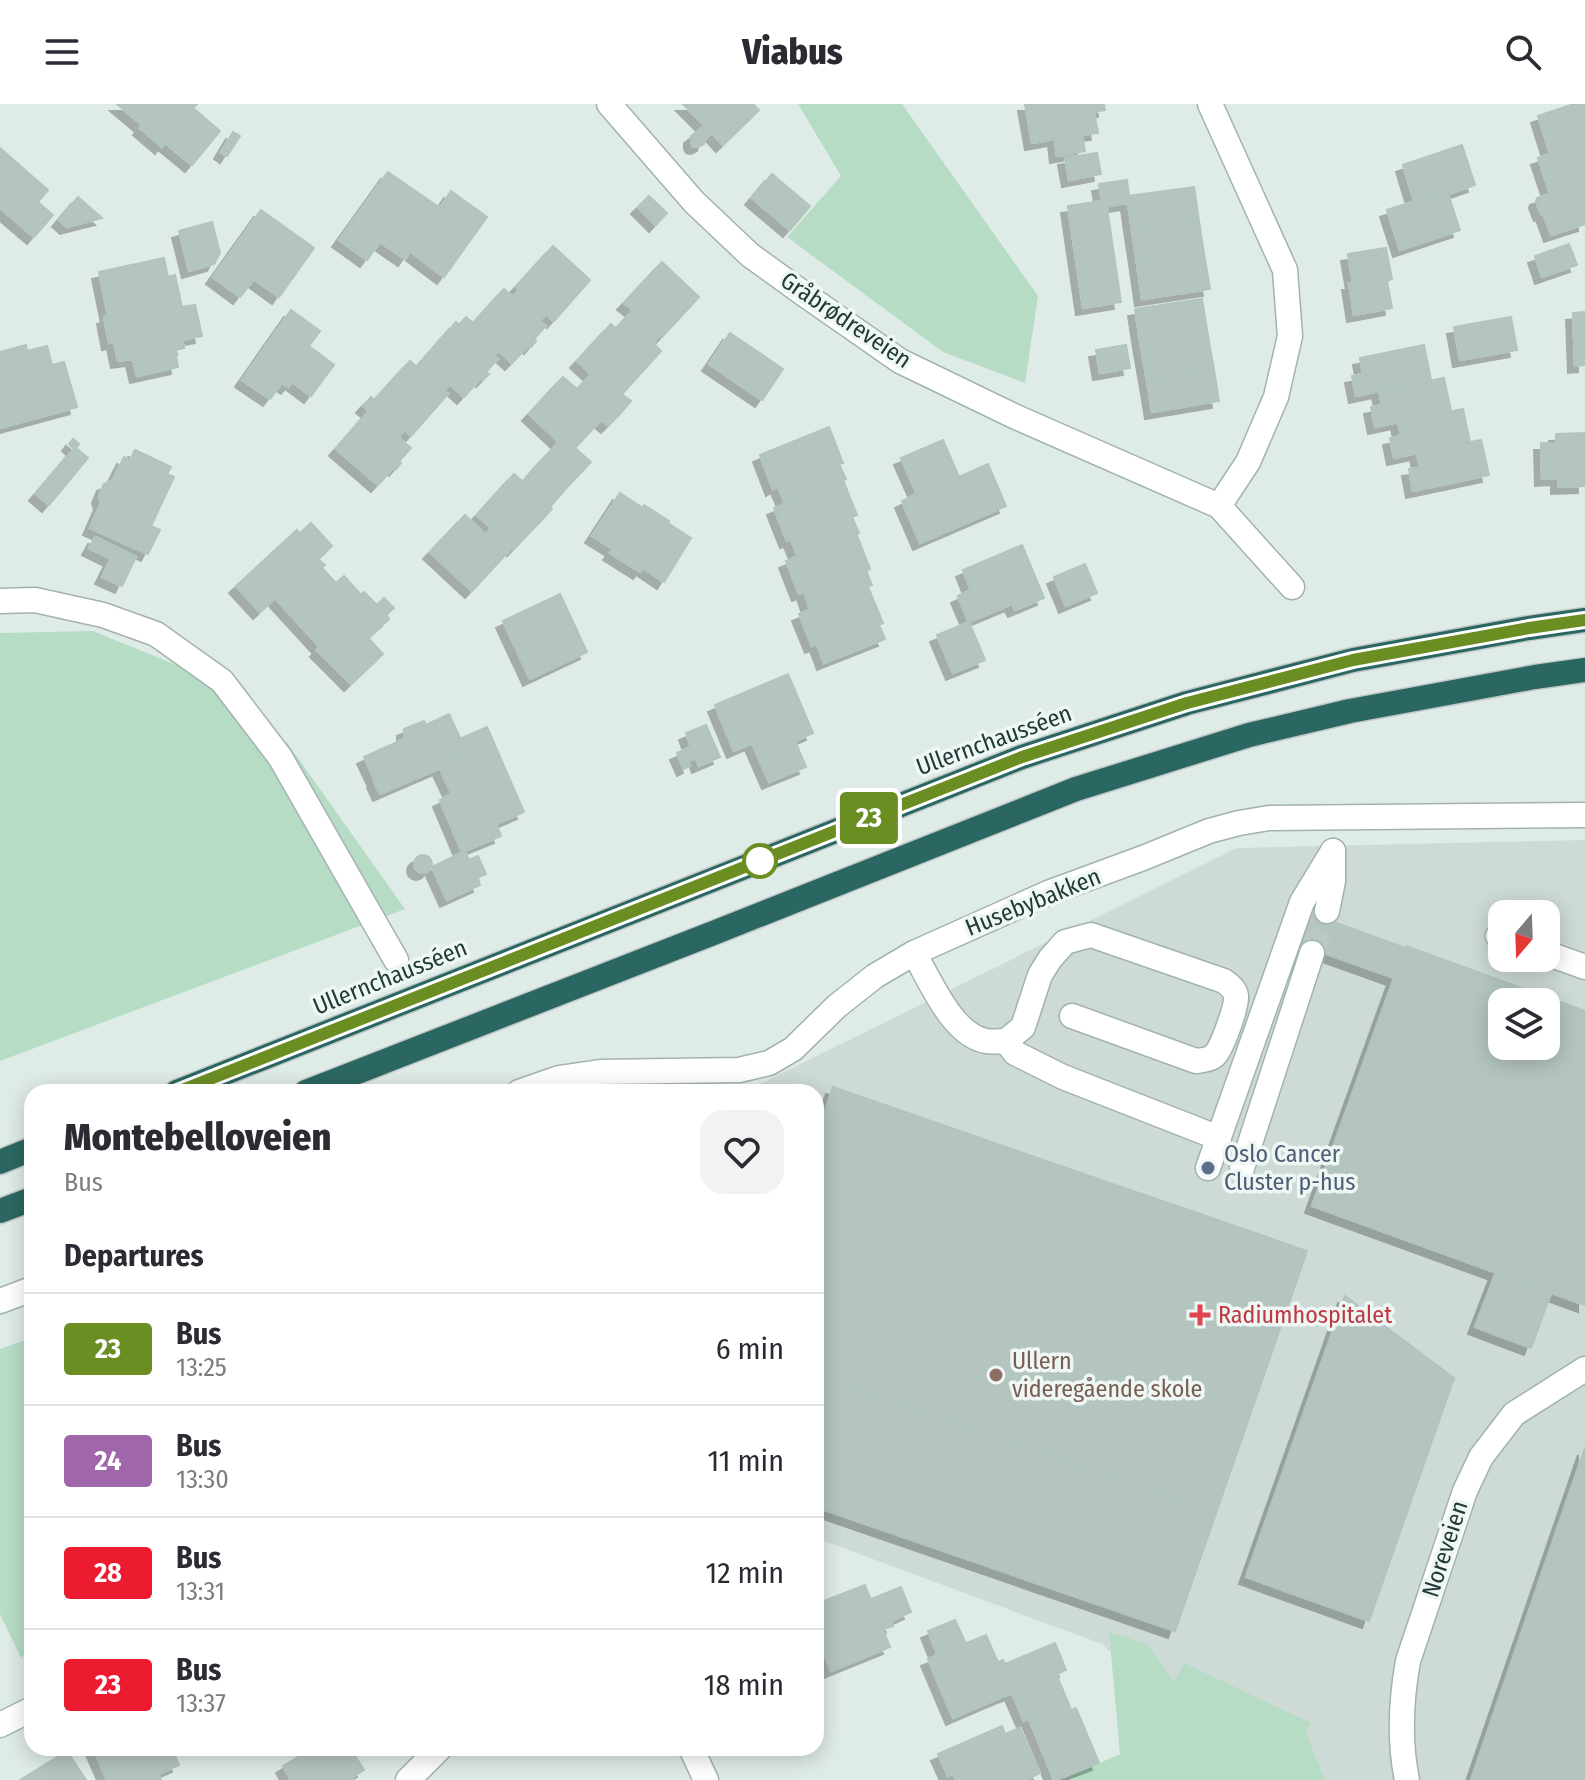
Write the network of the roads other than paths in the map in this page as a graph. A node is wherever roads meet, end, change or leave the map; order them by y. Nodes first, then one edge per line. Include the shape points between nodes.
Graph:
1 (609, 104) edge
2 (1210, 104) edge
3 (1219, 506) junction
4 (1292, 587) dead end
5 (0, 601) edge
6 (1585, 620) edge
7 (1585, 670) edge
8 (1585, 815) edge
9 (1333, 817) junction
10 (1333, 851) junction
11 (1327, 911) tunnel mouth
12 (914, 953) junction
13 (1312, 953) tunnel mouth
14 (1560, 958) edge
15 (396, 960) dead end
16 (1585, 967) edge
17 (1072, 1016) dead end
18 (1006, 1041) junction
19 (197, 1084) edge
20 (326, 1084) edge
21 (542, 1084) edge
22 (1219, 1138) junction
23 (24, 1152) edge
24 (0, 1162) edge
25 (1208, 1168) dead end
26 (1242, 1168) dead end
27 (24, 1202) edge
28 (0, 1211) edge
29 (24, 1292) edge
30 (0, 1301) edge
31 (1585, 1369) edge
32 (24, 1713) edge
33 (0, 1725) edge
34 (432, 1756) edge
35 (695, 1756) edge
36 (408, 1780) edge
37 (706, 1780) edge
38 (1407, 1780) edge

1 - 3 street, Gråbrødreveien via 694,202 750,255 900,361
2 - 3 street via 1285,270 1290,336 1276,397 1248,462
3 - 4 street
5 - 15 street via 35,600 156,634 222,681 280,757
6 - 19 highway, Ullernchausséen via 1353,660 1187,703 1022,757
7 - 20 highway via 1350,711 1249,735 1076,789
8 - 9 street, Husebybakken
9 - 10 street
9 - 12 street, Husebybakken via 1269,818 1209,831 1048,893
10 - 11 street
10 - 22 street via 1302,902
12 - 18 street via 966,1032
12 - 21 street, Husebybakken via 865,984 793,1049 769,1063 739,1070 600,1072
13 - 26 street
14 - 16 street
17 - 18 street via 1196,1061 1207,1060 1217,1054 1236,994 1224,981 1091,935 1065,942 1050,959 1023,1027
18 - 22 street via 1015,1053 1063,1077
22 - 25 street
23 - 24 highway
27 - 28 highway
29 - 30 street
31 - 38 street, Noreveien via 1514,1414 1481,1457 1465,1491 1408,1661 1402,1728
32 - 33 street
34 - 36 street
35 - 37 street

